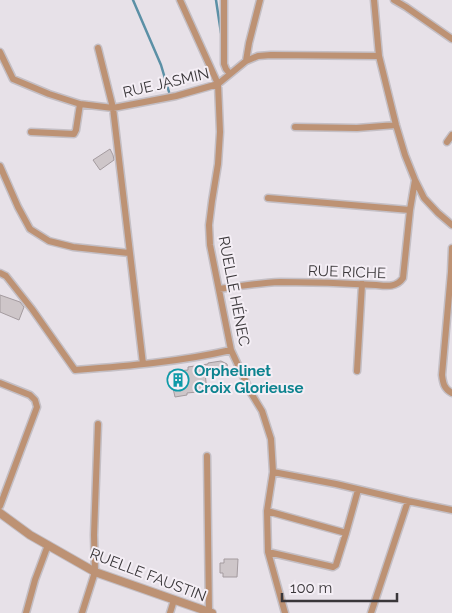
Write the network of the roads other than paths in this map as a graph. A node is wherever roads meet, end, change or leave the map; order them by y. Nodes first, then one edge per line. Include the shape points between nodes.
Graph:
1 (180, 0) edge
2 (224, 0) edge
3 (260, 0) edge
4 (374, 0) edge
5 (394, 0) edge
6 (452, 39) edge
7 (98, 48) dead end
8 (0, 52) edge
9 (379, 56) junction
10 (246, 61) junction
11 (230, 74) junction
12 (218, 84) junction
13 (80, 104) junction
14 (113, 108) junction
15 (396, 125) junction
16 (295, 127) dead end
17 (31, 132) dead end
18 (452, 135) edge
19 (447, 142) dead end
20 (0, 166) edge
21 (415, 180) junction
22 (268, 198) dead end
23 (410, 210) junction
24 (452, 225) edge
25 (452, 248) edge
26 (129, 253) junction
27 (0, 273) edge
28 (362, 284) junction
29 (219, 289) junction
30 (231, 350) junction
31 (143, 364) junction
32 (357, 371) dead end
33 (0, 383) edge
34 (452, 393) edge
35 (98, 424) dead end
36 (207, 456) dead end
37 (273, 472) junction
38 (358, 490) junction
39 (408, 502) junction
40 (0, 506) edge
41 (452, 510) edge
42 (267, 511) junction
43 (0, 513) edge
44 (346, 533) junction
45 (48, 546) junction
46 (268, 552) junction
47 (95, 572) junction
48 (174, 600) junction
49 (26, 613) edge
50 (82, 613) edge
51 (170, 613) edge
52 (210, 613) edge
53 (285, 613) edge
54 (371, 613) edge

1 - 12 street, RUELLE HÉNEC
2 - 11 street via 224,64
3 - 10 street
4 - 9 street
5 - 6 street
7 - 14 street
8 - 13 street, RUE JASMIN via 13,79
9 - 10 street, RUE JASMIN via 271,55
9 - 15 street
10 - 11 street, RUE JASMIN
11 - 12 street, RUE JASMIN
12 - 14 street, RUE JASMIN
12 - 29 street, RUELLE HÉNEC via 220,132 210,245
13 - 14 street, RUE JASMIN
13 - 17 street via 74,134
14 - 26 street
15 - 16 street
15 - 21 street
18 - 19 street
20 - 26 street via 30,229 49,241 73,247
21 - 23 street, RUE RICHE
21 - 24 street via 424,198
22 - 23 street
23 - 28 street, RUE RICHE via 403,278 390,286
25 - 34 street via 442,375 445,388
26 - 31 street
27 - 31 street via 27,302 75,370
28 - 29 street, RUE RICHE via 279,282
28 - 32 street
29 - 30 street, RUELLE HÉNEC
30 - 31 street
30 - 37 street, RUELLE HÉNEC via 250,393 262,411 271,440
33 - 40 street via 30,395 37,407
35 - 47 street
36 - 52 street
37 - 38 street
37 - 42 street, RUELLE HÉNEC
38 - 39 street
38 - 44 street
39 - 41 street
39 - 54 street
42 - 44 street
42 - 46 street, RUELLE HÉNEC
43 - 45 street, RUELLE FAUSTIN
44 - 46 street via 333,567
45 - 47 street, RUELLE FAUSTIN
45 - 49 street
46 - 53 street, RUELLE HÉNEC
47 - 48 street, RUELLE FAUSTIN
47 - 50 street
48 - 51 street
48 - 52 street, RUELLE FAUSTIN

